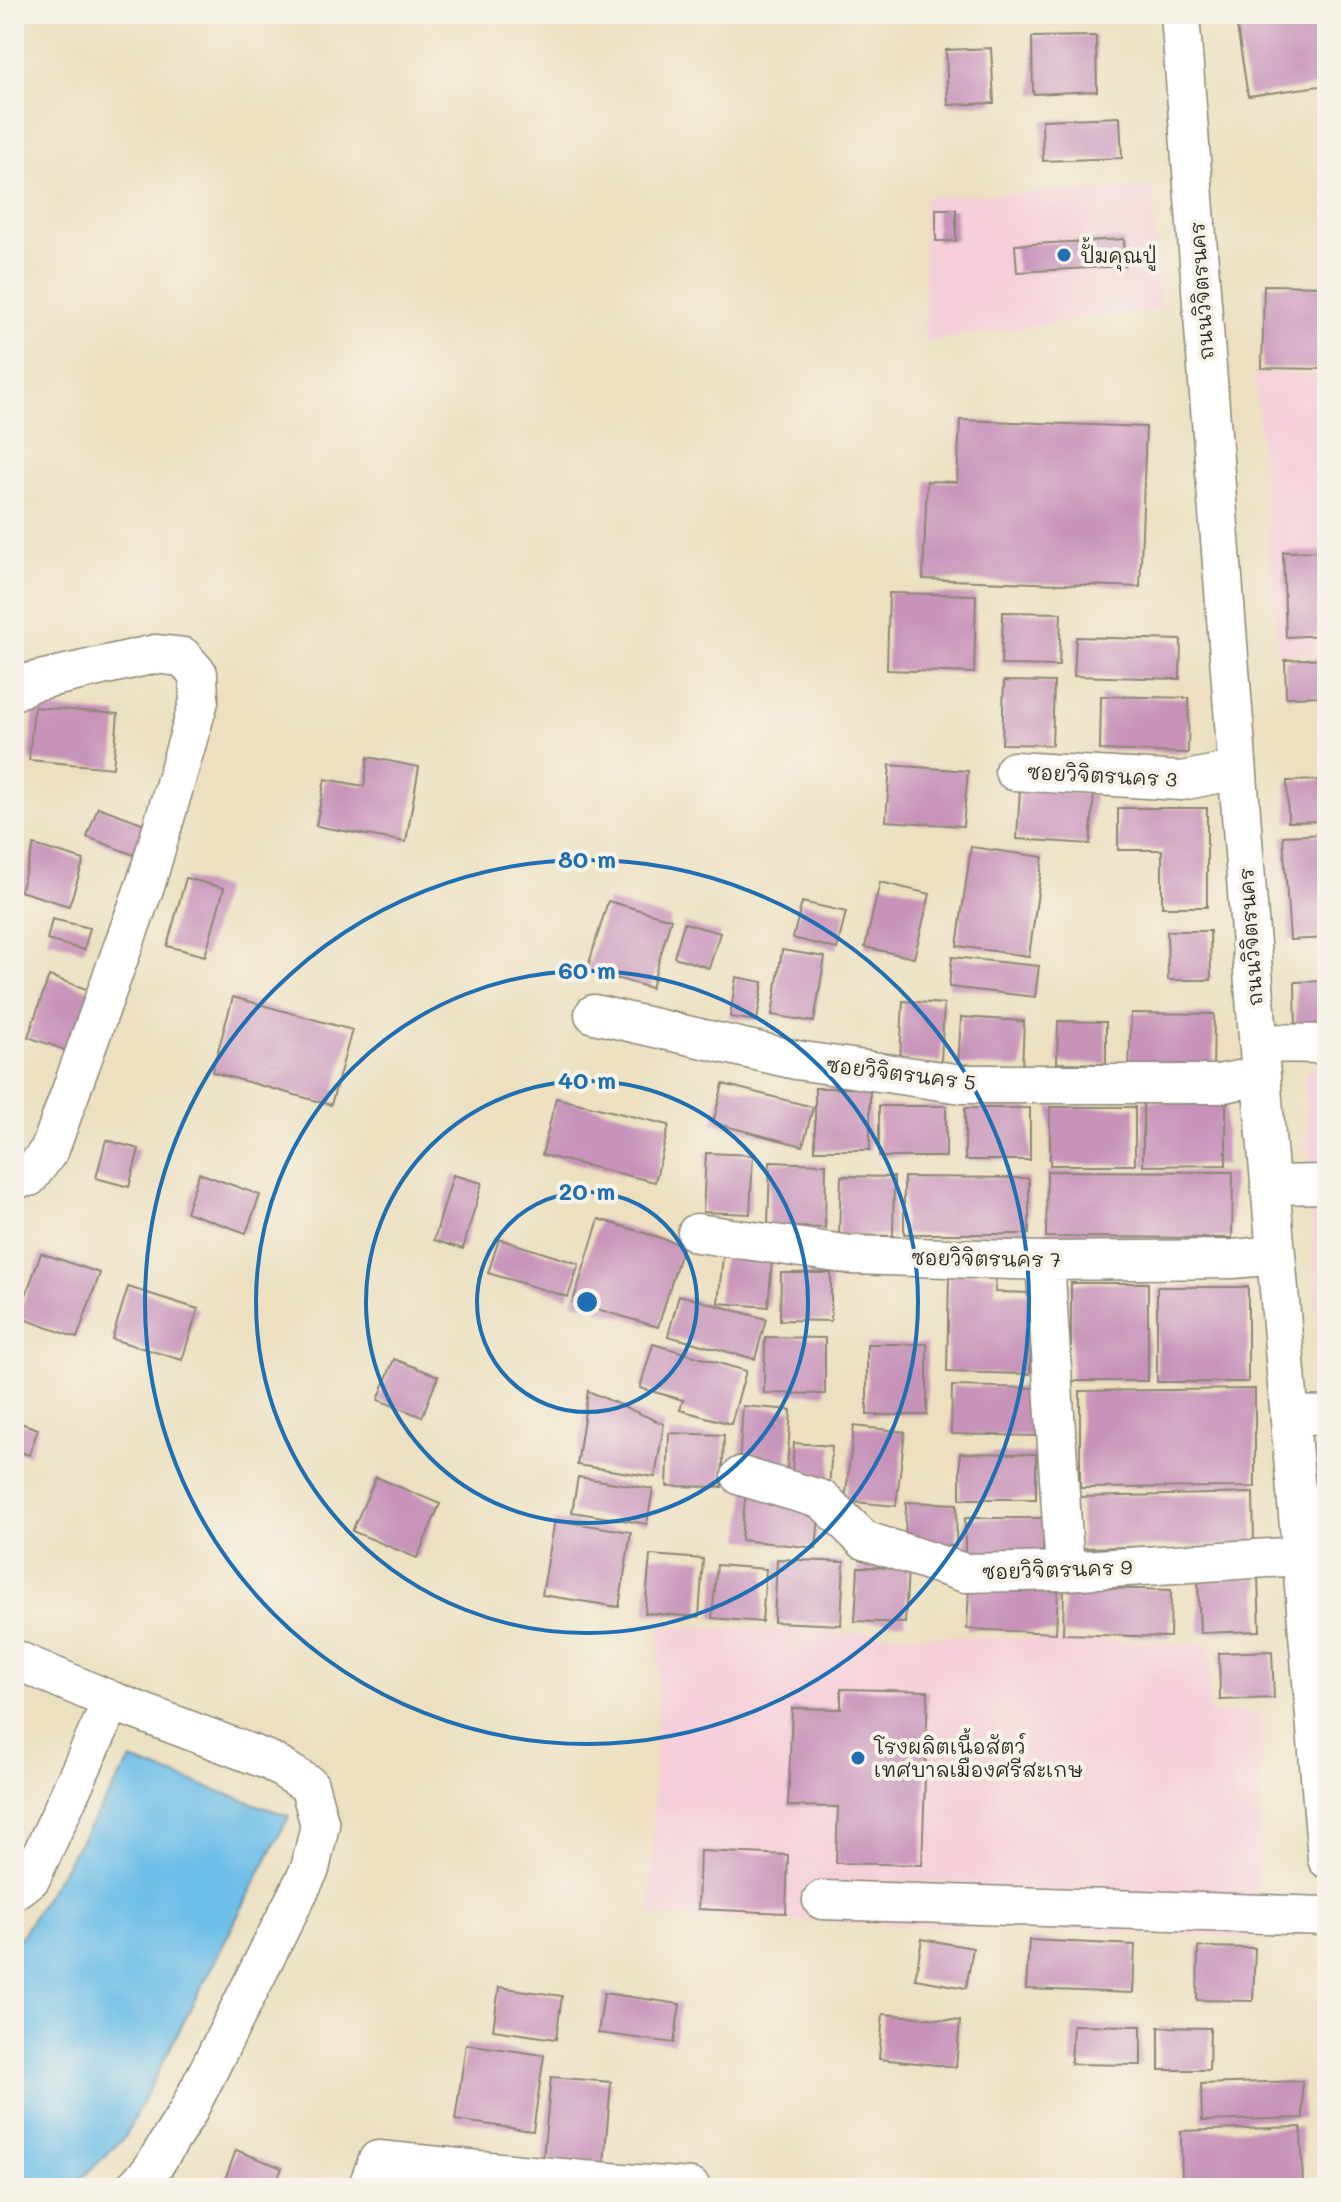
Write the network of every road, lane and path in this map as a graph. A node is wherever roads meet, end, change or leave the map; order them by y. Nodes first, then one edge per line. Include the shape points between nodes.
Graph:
1 (1180, 14) edge
2 (14, 691) edge
3 (1237, 770) junction
4 (1014, 771) dead end
5 (594, 1014) dead end
6 (1327, 1044) edge
7 (1259, 1059) junction
8 (14, 1178) edge
9 (1327, 1184) edge
10 (1270, 1185) junction
11 (697, 1233) dead end
12 (1276, 1255) junction
13 (1045, 1261) junction
14 (1290, 1415) junction
15 (1327, 1416) edge
16 (741, 1476) dead end
17 (1302, 1556) junction
18 (1065, 1571) junction
19 (14, 1659) edge
20 (112, 1701) junction
21 (1327, 1859) edge
22 (14, 1890) edge
23 (822, 1900) dead end
24 (1327, 1916) edge
25 (373, 2174) edge
26 (581, 2184) edge
27 (134, 2188) edge
28 (691, 2188) edge

1 - 3 street, ถนนวิจิตรนคร
2 - 8 street via 31,682 155,654 183,657 198,674 199,701 147,880 50,1149 29,1177
3 - 4 street, ซอยวิจิตรนคร 3 via 1181,781
3 - 7 street, ถนนวิจิตรนคร
5 - 7 street, ซอยวิจิตรนคร 5 via 796,1060 962,1084 1218,1084
6 - 7 street, ซอยวิจิตรนคร 5
7 - 10 street, ถนนวิจิตรนคร
9 - 10 street
10 - 12 street, ถนนวิจิตรนคร
11 - 13 street, ซอยวิจิตรนคร 7 via 851,1255
12 - 13 street, ซอยวิจิตรนคร 7
12 - 14 street, ถนนวิจิตรนคร
13 - 18 street
14 - 15 street
14 - 17 street, ถนนวิจิตรนคร
16 - 18 street, ซอยวิจิตรนคร 9 via 823,1500 864,1540 965,1573
17 - 18 street, ซอยวิจิตรนคร 9
17 - 21 street, ถนนวิจิตรนคร
19 - 20 street
20 - 22 street via 31,1878
20 - 27 street via 270,1761 309,1785 320,1825 310,1869 187,2113
23 - 24 street
25 - 26 street
26 - 28 street

